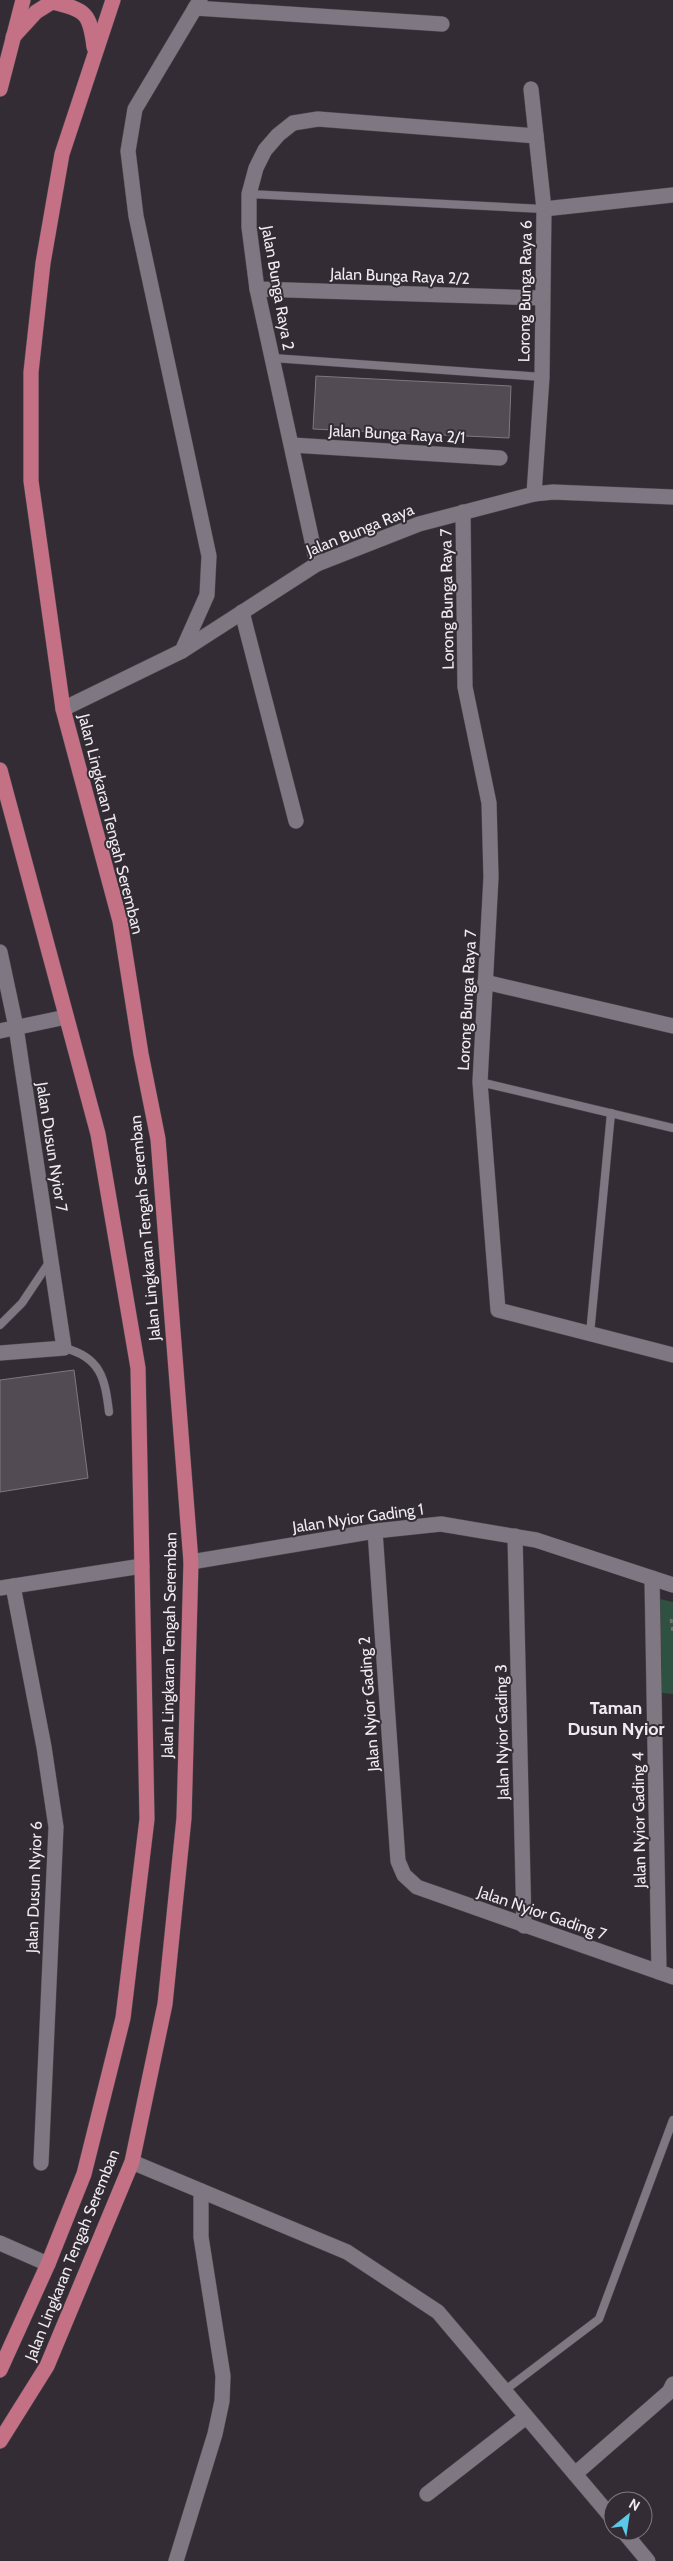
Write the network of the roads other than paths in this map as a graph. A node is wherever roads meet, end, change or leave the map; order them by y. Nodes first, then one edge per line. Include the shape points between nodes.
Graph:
1 (23, 0) edge
2 (114, 0) edge
3 (197, 4) edge
4 (442, 24) dead end
5 (13, 37) junction
6 (95, 52) junction
7 (0, 89) edge
8 (531, 89) dead end
9 (536, 136) junction
10 (249, 194) junction
11 (673, 195) edge
12 (544, 209) junction
13 (257, 289) junction
14 (542, 298) junction
15 (273, 358) junction
16 (542, 377) junction
17 (292, 445) junction
18 (500, 458) dead end
19 (534, 494) junction
20 (673, 497) edge
21 (463, 512) junction
22 (317, 564) junction
23 (242, 612) junction
24 (182, 651) junction
25 (63, 709) junction
26 (0, 770) edge
27 (296, 821) dead end
28 (0, 952) edge
29 (485, 982) junction
30 (66, 1017) junction
31 (673, 1026) edge
32 (16, 1027) junction
33 (0, 1031) edge
34 (480, 1082) junction
35 (611, 1114) junction
36 (673, 1128) edge
37 (51, 1259) junction
38 (0, 1325) edge
39 (590, 1334) junction
40 (64, 1348) junction
41 (0, 1353) edge
42 (673, 1355) edge
43 (109, 1412) dead end
44 (375, 1530) junction
45 (515, 1536) junction
46 (191, 1562) junction
47 (142, 1566) junction
48 (652, 1578) junction
49 (673, 1584) edge
50 (6, 1587) edge
51 (404, 1875) joint
52 (524, 1926) junction
53 (666, 1974) edge
54 (673, 2120) edge
55 (132, 2162) junction
56 (41, 2163) dead end
57 (201, 2191) junction
58 (0, 2243) edge
59 (48, 2264) junction
60 (0, 2370) edge
61 (673, 2384) edge
62 (504, 2391) junction
63 (526, 2417) junction
64 (0, 2441) edge
65 (575, 2474) junction
66 (427, 2494) dead end
67 (603, 2507) edge
68 (630, 2541) edge
69 (644, 2560) edge
70 (176, 2561) edge

1 - 5 main road
2 - 6 main road, Jalan Lingkaran Tengah Seremban
3 - 4 street
3 - 24 street via 134,110 128,150 136,216 209,556 207,595
5 - 6 main road via 36,12 52,2 84,13 91,23
5 - 7 main road
6 - 25 main road, Jalan Lingkaran Tengah Seremban via 62,154 42,262 31,372 31,481
8 - 9 street, Lorong Bunga Raya 6
9 - 10 street, Jalan Bunga Raya 2 via 318,119 293,123 265,150
9 - 12 street, Lorong Bunga Raya 6
10 - 12 lane
10 - 13 street, Jalan Bunga Raya 2 via 249,227
11 - 12 street
12 - 14 street, Lorong Bunga Raya 6
13 - 14 street, Jalan Bunga Raya 2/2
13 - 15 street, Jalan Bunga Raya 2
14 - 16 street, Lorong Bunga Raya 6
15 - 16 lane
15 - 17 street, Jalan Bunga Raya 2
16 - 19 street, Lorong Bunga Raya 6
17 - 18 street, Jalan Bunga Raya 2/1
17 - 22 street, Jalan Bunga Raya 2
19 - 20 street, Jalan Bunga Raya
19 - 21 street, Jalan Bunga Raya
21 - 22 street, Jalan Bunga Raya via 419,524
21 - 29 street, Lorong Bunga Raya 7 via 465,687 489,803 491,877
22 - 23 street, Jalan Bunga Raya
23 - 24 street, Jalan Bunga Raya
23 - 27 street
24 - 25 street, Jalan Bunga Raya
25 - 46 main road, Jalan Lingkaran Tengah Seremban via 120,921 158,1139
26 - 30 main road, Jalan Lingkaran Tengah Seremban
28 - 32 street, Jalan Dusun Nyior 7
29 - 31 street
29 - 34 street, Lorong Bunga Raya 7
30 - 32 street
30 - 47 main road, Jalan Lingkaran Tengah Seremban via 98,1134 138,1368
32 - 33 street
32 - 37 street, Jalan Dusun Nyior 7
34 - 35 lane
34 - 39 street, Lorong Bunga Raya 7 via 498,1310
35 - 36 lane
35 - 39 lane
37 - 38 lane via 22,1303
37 - 40 street, Jalan Dusun Nyior 7
39 - 42 street, Lorong Bunga Raya 7
40 - 41 street
40 - 43 lane via 79,1352 95,1364 106,1382
44 - 45 street, Jalan Nyior Gading 1 via 441,1524
44 - 46 street, Jalan Nyior Gading 1
44 - 51 street, Jalan Nyior Gading 2 via 398,1861
45 - 48 street, Jalan Nyior Gading 1
45 - 52 street, Jalan Nyior Gading 3
46 - 55 main road, Jalan Lingkaran Tengah Seremban via 184,1818 165,2004
47 - 50 street
47 - 59 main road, Jalan Lingkaran Tengah Seremban via 147,1819 123,2018 84,2174
48 - 49 street, Jalan Nyior Gading 1
48 - 53 street, Jalan Nyior Gading 4
50 - 56 street, Jalan Dusun Nyior 6 via 44,1747 56,1827
51 - 52 street, Jalan Nyior Gading 7 via 417,1888
52 - 53 street, Jalan Nyior Gading 7
54 - 62 lane via 599,2318
55 - 57 street
55 - 64 main road, Jalan Lingkaran Tengah Seremban via 47,2366
57 - 62 street via 348,2252 438,2312
57 - 70 street via 201,2236 223,2384 215,2434
58 - 59 street
59 - 60 main road, Jalan Lingkaran Tengah Seremban
61 - 65 street via 670,2392
62 - 63 street
63 - 65 street
63 - 66 street
65 - 67 street
68 - 69 street

